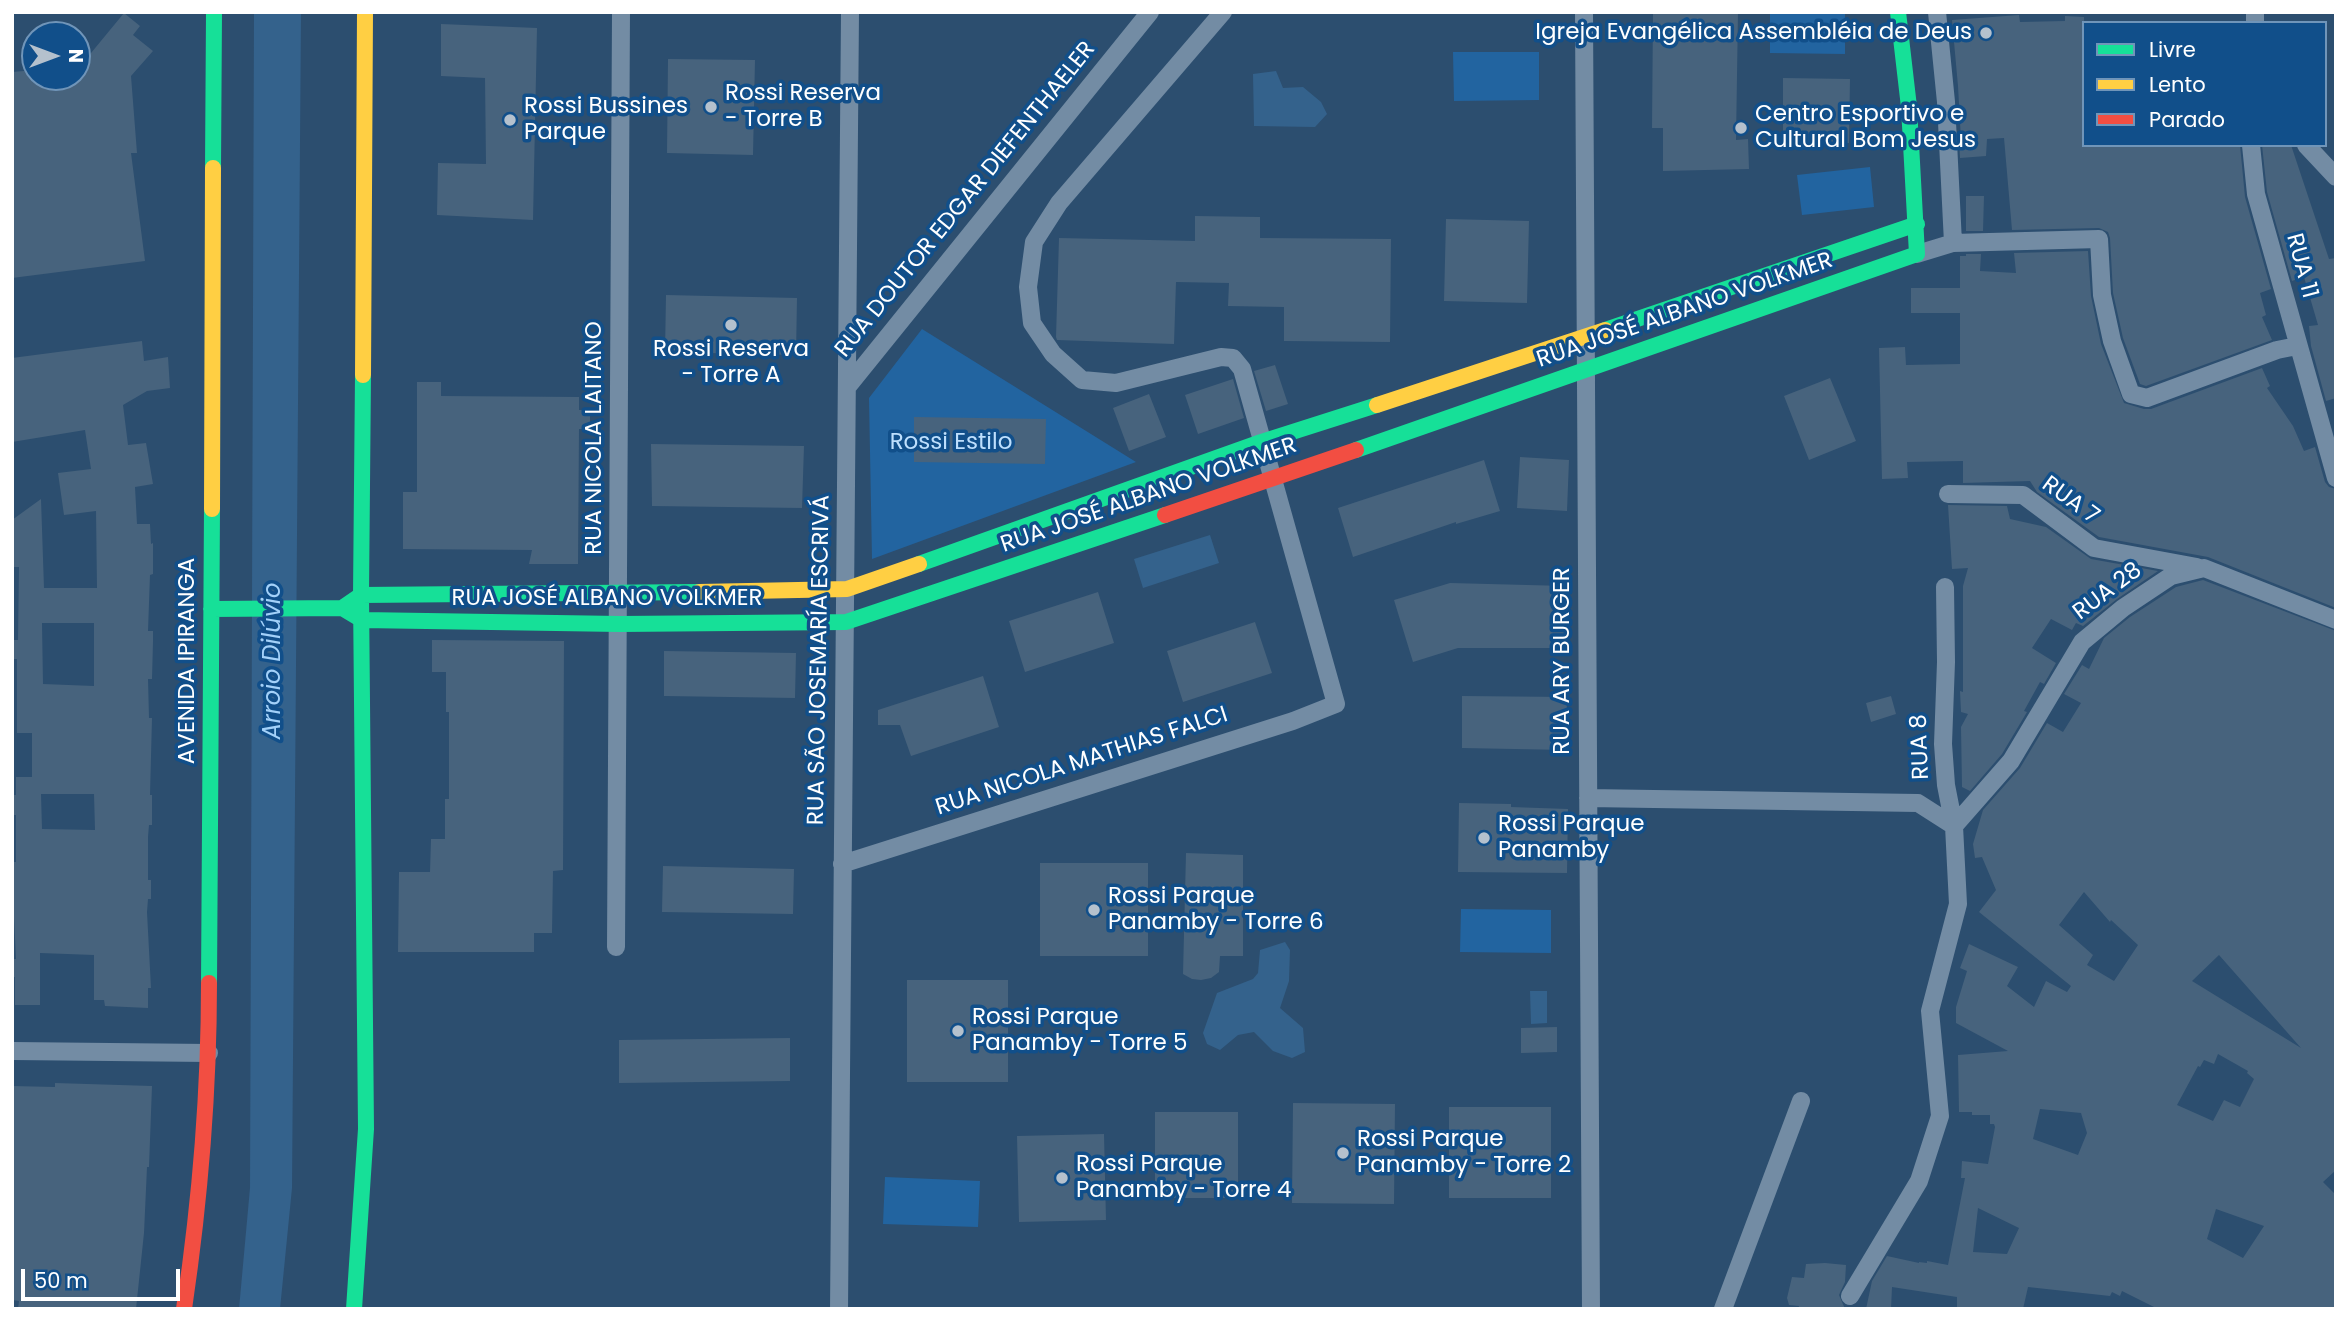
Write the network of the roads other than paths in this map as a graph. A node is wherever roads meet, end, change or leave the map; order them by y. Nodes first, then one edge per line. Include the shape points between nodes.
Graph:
1 (214, 12) edge
2 (365, 12) edge
3 (621, 12) edge
4 (850, 12) edge
5 (1150, 12) edge
6 (1223, 12) edge
7 (1584, 12) edge
8 (1898, 12) edge
9 (1937, 12) edge
10 (2250, 147) edge
11 (2308, 147) edge
12 (2336, 177) edge
13 (1917, 224) junction
14 (1953, 243) junction
15 (1917, 254) junction
16 (1586, 337) junction
17 (2297, 346) junction
18 (1586, 369) junction
19 (848, 386) junction
20 (1261, 442) junction
21 (2336, 478) edge
22 (1273, 479) junction
23 (1948, 494) dead end
24 (1094, 520) junction
25 (2204, 568) junction
26 (1945, 587) dead end
27 (846, 589) junction
28 (620, 594) junction
29 (361, 595) junction
30 (342, 608) junction
31 (211, 609) junction
32 (362, 620) junction
33 (2336, 620) edge
34 (846, 622) junction
35 (620, 624) junction
36 (1588, 797) junction
37 (1954, 826) junction
38 (842, 864) junction
39 (616, 947) dead end
40 (12, 1051) edge
41 (209, 1053) junction
42 (1801, 1101) dead end
43 (1850, 1296) dead end
44 (184, 1309) edge
45 (354, 1309) edge
46 (839, 1309) edge
47 (1591, 1309) edge
48 (1723, 1309) edge

1 - 31 street, AVENIDA IPIRANGA
2 - 29 street
3 - 28 street, RUA NICOLA LAITANO
4 - 19 street, RUA SÃO JOSEMARÍA ESCRIVÁ
5 - 19 street, RUA DOUTOR EDGAR DIEFENTHAELER
6 - 20 street via 1059,203 1034,242 1028,287 1032,323 1053,354 1082,380 1116,383 1233,358 1242,369
7 - 16 street, RUA ARY BURGER
8 - 13 street
9 - 14 street
10 - 17 street, RUA 11 via 2256,194
11 - 12 street
13 - 15 street
13 - 16 street, RUA JOSÉ ALBANO VOLKMER
14 - 15 street
14 - 17 street via 2099,239 2102,295 2131,394 2147,398
15 - 18 street, RUA JOSÉ ALBANO VOLKMER
16 - 18 street, RUA ARY BURGER
16 - 20 street, RUA JOSÉ ALBANO VOLKMER
17 - 21 street, RUA 11
18 - 22 street, RUA JOSÉ ALBANO VOLKMER
18 - 36 street, RUA ARY BURGER
19 - 27 street, RUA SÃO JOSEMARÍA ESCRIVÁ
20 - 22 street
20 - 24 street, RUA JOSÉ ALBANO VOLKMER
22 - 24 street, RUA JOSÉ ALBANO VOLKMER
22 - 38 street, RUA NICOLA MATHIAS FALCI via 1336,704
23 - 25 street, RUA 7 via 2023,495 2094,548
24 - 27 street, RUA JOSÉ ALBANO VOLKMER
24 - 34 street, RUA JOSÉ ALBANO VOLKMER
25 - 33 street
25 - 37 street, RUA 28 via 2171,576 2082,642 2011,761
26 - 37 street, RUA 8 via 1943,744
27 - 28 street, RUA JOSÉ ALBANO VOLKMER
27 - 34 street, RUA SÃO JOSEMARÍA ESCRIVÁ
28 - 29 street, RUA JOSÉ ALBANO VOLKMER
28 - 35 street, RUA NICOLA LAITANO
29 - 30 street
29 - 32 street
30 - 31 street
30 - 32 street
31 - 41 street, AVENIDA IPIRANGA
32 - 35 street, RUA JOSÉ ALBANO VOLKMER
32 - 45 street via 366,1129
34 - 35 street, RUA JOSÉ ALBANO VOLKMER
34 - 38 street, RUA SÃO JOSEMARÍA ESCRIVÁ
35 - 39 street, RUA NICOLA LAITANO
36 - 37 street via 1918,803
36 - 47 street, RUA ARY BURGER
37 - 43 street, RUA 8 via 1958,904 1930,1011 1940,1116 1919,1181
38 - 46 street, RUA SÃO JOSEMARÍA ESCRIVÁ
40 - 41 street
41 - 44 street, AVENIDA IPIRANGA
42 - 48 street

